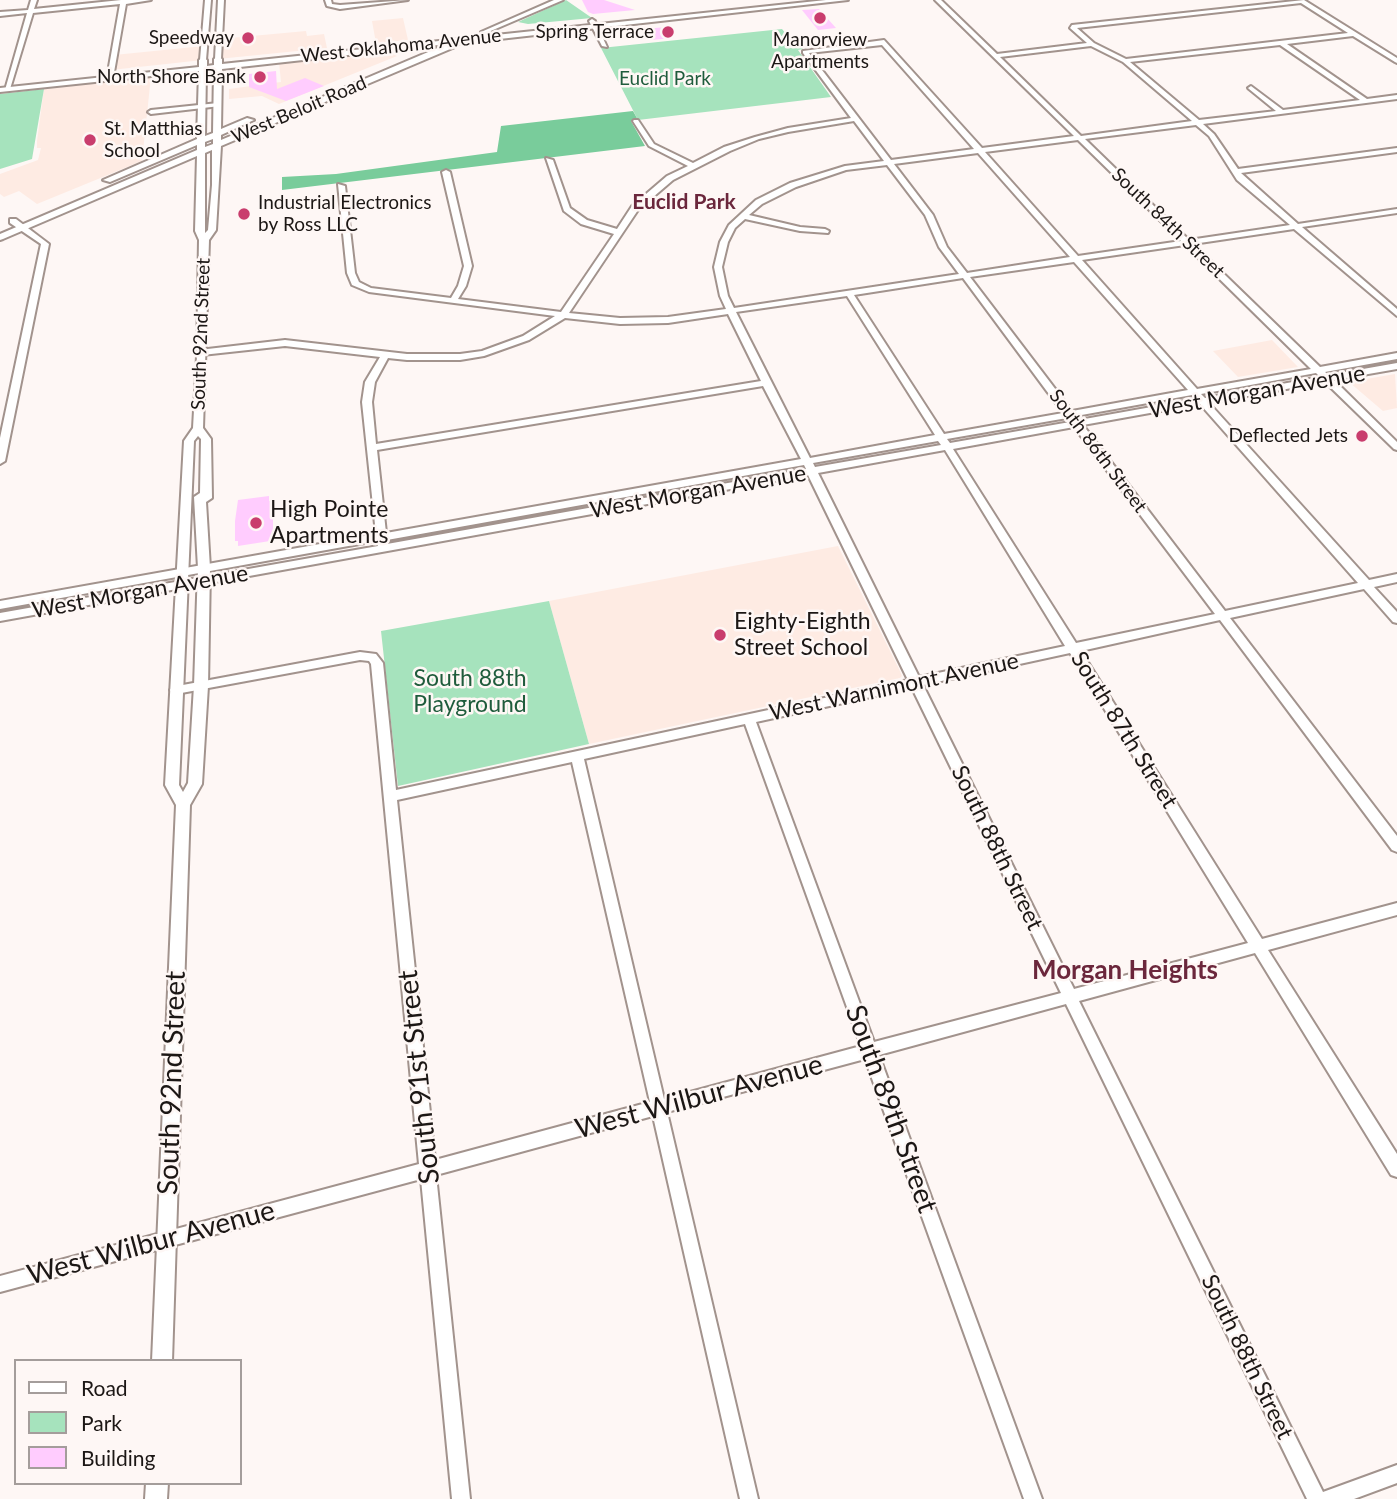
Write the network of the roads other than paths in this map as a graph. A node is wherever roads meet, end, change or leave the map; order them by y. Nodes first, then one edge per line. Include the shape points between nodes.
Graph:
1 (34, 0) edge
2 (148, 0) edge
3 (208, 0) edge
4 (221, 0) edge
5 (328, 0) edge
6 (405, 0) edge
7 (543, 0) edge
8 (560, 0) edge
9 (792, 0) edge
10 (845, 0) edge
11 (938, 0) edge
12 (123, 1) edge
13 (1301, 1) edge
14 (31, 11) junction
15 (0, 14) edge
16 (517, 19) junction
17 (593, 23) junction
18 (540, 26) junction
19 (1072, 27) joint
20 (486, 32) junction
21 (1353, 34) junction
22 (458, 35) junction
23 (469, 38) junction
24 (440, 42) junction
25 (1280, 42) junction
26 (1092, 44) junction
27 (605, 46) dead end
28 (393, 47) junction
29 (415, 53) junction
30 (1397, 54) edge
31 (996, 55) junction
32 (1388, 55) junction
33 (1125, 61) junction
34 (1397, 61) edge
35 (218, 62) junction
36 (203, 64) junction
37 (111, 74) junction
38 (0, 82) edge
39 (6, 86) edge
40 (1251, 88) dead end
41 (1397, 97) edge
42 (1366, 101) junction
43 (218, 105) junction
44 (202, 107) junction
45 (151, 112) dead end
46 (1282, 112) junction
47 (856, 119) junction
48 (636, 121) dead end
49 (1198, 123) junction
50 (755, 127) dead end
51 (217, 133) junction
52 (767, 135) junction
53 (1080, 138) junction
54 (201, 141) junction
55 (217, 144) junction
56 (981, 150) junction
57 (1397, 150) edge
58 (201, 152) junction
59 (550, 160) dead end
60 (889, 161) junction
61 (173, 163) junction
62 (200, 166) junction
63 (691, 166) junction
64 (1235, 172) junction
65 (446, 173) dead end
66 (341, 186) dead end
67 (1397, 211) edge
68 (744, 216) junction
69 (13, 221) junction
70 (1295, 225) junction
71 (0, 227) edge
72 (22, 227) junction
73 (825, 231) dead end
74 (617, 232) junction
75 (0, 237) edge
76 (204, 240) junction
77 (1186, 242) junction
78 (1076, 258) junction
79 (964, 275) junction
80 (849, 293) junction
81 (453, 300) junction
82 (731, 311) junction
83 (1397, 313) edge
84 (563, 315) junction
85 (202, 352) junction
86 (386, 354) junction
87 (1397, 356) edge
88 (1397, 366) edge
89 (1318, 369) junction
90 (1327, 379) junction
91 (766, 383) junction
92 (1194, 392) junction
93 (1203, 401) junction
94 (1074, 419) junction
95 (198, 428) junction
96 (944, 442) junction
97 (1397, 447) edge
98 (372, 448) junction
99 (0, 461) edge
100 (810, 467) junction
101 (608, 503) junction
102 (381, 537) junction
103 (383, 548) junction
104 (273, 562) junction
105 (204, 574) junction
106 (182, 578) junction
107 (1397, 578) edge
108 (1366, 585) junction
109 (103, 593) junction
110 (0, 605) edge
111 (1222, 615) junction
112 (0, 617) edge
113 (1397, 620) edge
114 (1072, 648) junction
115 (915, 682) junction
116 (201, 686) junction
117 (176, 690) junction
118 (750, 719) junction
119 (577, 756) junction
120 (391, 796) junction
121 (183, 805) junction
122 (1397, 846) edge
123 (1397, 909) edge
124 (1258, 947) junction
125 (1071, 997) junction
126 (870, 1052) junction
127 (657, 1108) junction
128 (1397, 1168) edge
129 (428, 1171) junction
130 (166, 1239) junction
131 (0, 1284) edge
132 (162, 1359) edge
133 (1397, 1474) edge
134 (461, 1499) edge
135 (749, 1499) edge
136 (1033, 1499) edge
137 (1317, 1499) edge
138 (1328, 1499) edge

1 - 14 street
2 - 12 street
3 - 36 street, South 92nd Street
4 - 35 street, South 92nd Street
5 - 6 street via 333,7
7 - 22 main road, West Beloit Road
8 - 16 main road, West Beloit Road
9 - 17 main road, West Oklahoma Avenue
10 - 17 main road, West Oklahoma Avenue
11 - 31 street, South 84th Street
12 - 14 street
12 - 37 street
13 - 19 street
13 - 21 street
14 - 15 street
14 - 39 street
16 - 18 main road via 514,22 519,25
16 - 20 main road, West Beloit Road
17 - 18 main road, West Oklahoma Avenue
17 - 23 main road, West Oklahoma Avenue
17 - 27 street
18 - 20 main road, West Oklahoma Avenue
19 - 26 street
20 - 22 main road, West Oklahoma Avenue
20 - 23 main road, West Beloit Road
21 - 25 street
21 - 32 street
22 - 24 main road, West Beloit Road
22 - 35 main road, West Oklahoma Avenue
23 - 24 main road, West Oklahoma Avenue
23 - 55 main road, West Beloit Road
24 - 28 main road, West Oklahoma Avenue
24 - 29 main road, West Beloit Road
25 - 33 street
25 - 42 street
26 - 31 street
26 - 33 street
28 - 29 main road via 411,47
28 - 35 main road, West Oklahoma Avenue
29 - 51 main road, West Beloit Road
30 - 32 street
31 - 53 street, South 84th Street
32 - 34 street
33 - 49 street
35 - 36 main road, West Oklahoma Avenue
35 - 43 main road, South 92nd Street
36 - 37 main road, West Oklahoma Avenue
36 - 44 main road, South 92nd Street
37 - 39 main road, West Oklahoma Avenue
38 - 39 main road, West Oklahoma Avenue
40 - 46 street
41 - 42 street, South 88th Street
42 - 46 street, South 88th Street
43 - 44 street
43 - 51 main road, South 92nd Street
44 - 45 street
44 - 54 main road, South 92nd Street
46 - 49 street, South 88th Street
47 - 52 street
47 - 56 street, South 86th Street via 806,53 883,42
47 - 60 street, South 86th Street
48 - 63 street via 652,145
49 - 53 street, South 88th Street
49 - 64 street via 1212,135
50 - 52 street
51 - 54 main road, West Beloit Road
51 - 55 main road, South 92nd Street
52 - 63 street
53 - 56 street, South 88th Street
53 - 77 street, South 84th Street
54 - 58 main road, South 92nd Street
54 - 69 main road, West Beloit Road
55 - 58 main road, West Beloit Road
55 - 76 main road, South 92nd Street via 212,230
56 - 60 street, South 88th Street
56 - 78 street
57 - 64 street
58 - 61 main road, West Beloit Road
58 - 62 main road, South 92nd Street
59 - 74 street via 567,209 584,222
60 - 68 street, South 88th Street via 810,178 776,191
60 - 79 street, South 86th Street via 929,215 943,247
61 - 62 main road
61 - 72 main road, West Beloit Road
62 - 76 main road, South 92nd Street via 199,231
63 - 74 street via 652,191
64 - 70 street
65 - 81 street via 468,267
66 - 81 street via 355,282 369,290
67 - 70 street
68 - 73 street
68 - 82 street, South 88th Street via 724,242 718,267
69 - 71 main road, West Beloit Road
69 - 72 street
70 - 77 street
70 - 83 street
72 - 75 main road, West Beloit Road
72 - 99 street via 44,244 44,252
74 - 84 street
76 - 85 main road, South 92nd Street
77 - 78 street
77 - 89 street, South 84th Street
78 - 79 street
78 - 92 street
79 - 80 street
79 - 94 street, South 86th Street
80 - 82 street
80 - 96 street, South 87th Street
81 - 84 street
82 - 84 street via 652,321
82 - 91 street, South 88th Street
84 - 86 street via 526,338 484,353 427,358
85 - 86 street via 285,343
85 - 95 main road, South 92nd Street
86 - 98 street via 370,382 367,402
87 - 89 street, West Morgan Avenue
88 - 90 street, West Morgan Avenue
89 - 90 street, South 84th Street
89 - 92 street, West Morgan Avenue
90 - 93 street, West Morgan Avenue
90 - 97 street, South 84th Street
91 - 98 street
91 - 100 street, South 88th Street
92 - 93 street
92 - 94 street, West Morgan Avenue
93 - 94 street, West Morgan Avenue
93 - 108 street
94 - 96 street, West Morgan Avenue
94 - 111 street, South 86th Street
95 - 105 main road, South 92nd Street via 206,439 206,498 200,497
95 - 106 main road, South 92nd Street via 189,441
96 - 100 street, West Morgan Avenue
96 - 114 street, South 87th Street
98 - 102 street
100 - 101 street, West Morgan Avenue
100 - 115 street, South 88th Street
101 - 102 street, West Morgan Avenue
101 - 103 street, West Morgan Avenue
102 - 103 street
102 - 104 street, West Morgan Avenue
103 - 104 street, West Morgan Avenue
104 - 105 street, West Morgan Avenue
105 - 106 street, West Morgan Avenue
105 - 116 main road, South 92nd Street
106 - 109 street, West Morgan Avenue
106 - 117 main road, South 92nd Street
107 - 108 street, West Warnimont Avenue
108 - 111 street, West Warnimont Avenue
108 - 113 street
109 - 110 street, West Morgan Avenue
109 - 112 street, West Morgan Avenue
111 - 114 street, West Warnimont Avenue
111 - 122 street, South 86th Street
114 - 115 street, West Warnimont Avenue
114 - 124 street, South 87th Street
115 - 118 street, West Warnimont Avenue
115 - 125 street, South 88th Street
116 - 117 street
116 - 120 street, South 91st Street via 372,657 377,663
116 - 121 main road, South 92nd Street via 195,784
117 - 121 main road, South 92nd Street via 172,785
118 - 119 street, West Warnimont Avenue
118 - 126 street, South 89th Street
119 - 120 street, West Warnimont Avenue
119 - 127 street
120 - 129 street, South 91st Street
121 - 130 main road, South 92nd Street
123 - 124 street, West Wilbur Avenue
124 - 125 street, West Wilbur Avenue
124 - 128 street, South 87th Street
125 - 126 street, West Wilbur Avenue
125 - 137 street, South 88th Street
126 - 127 street, West Wilbur Avenue
126 - 136 street, South 89th Street
127 - 129 street, West Wilbur Avenue
127 - 135 street
129 - 130 street, West Wilbur Avenue
129 - 134 street, South 91st Street
130 - 131 street, West Wilbur Avenue
130 - 132 main road, South 92nd Street
133 - 138 street

